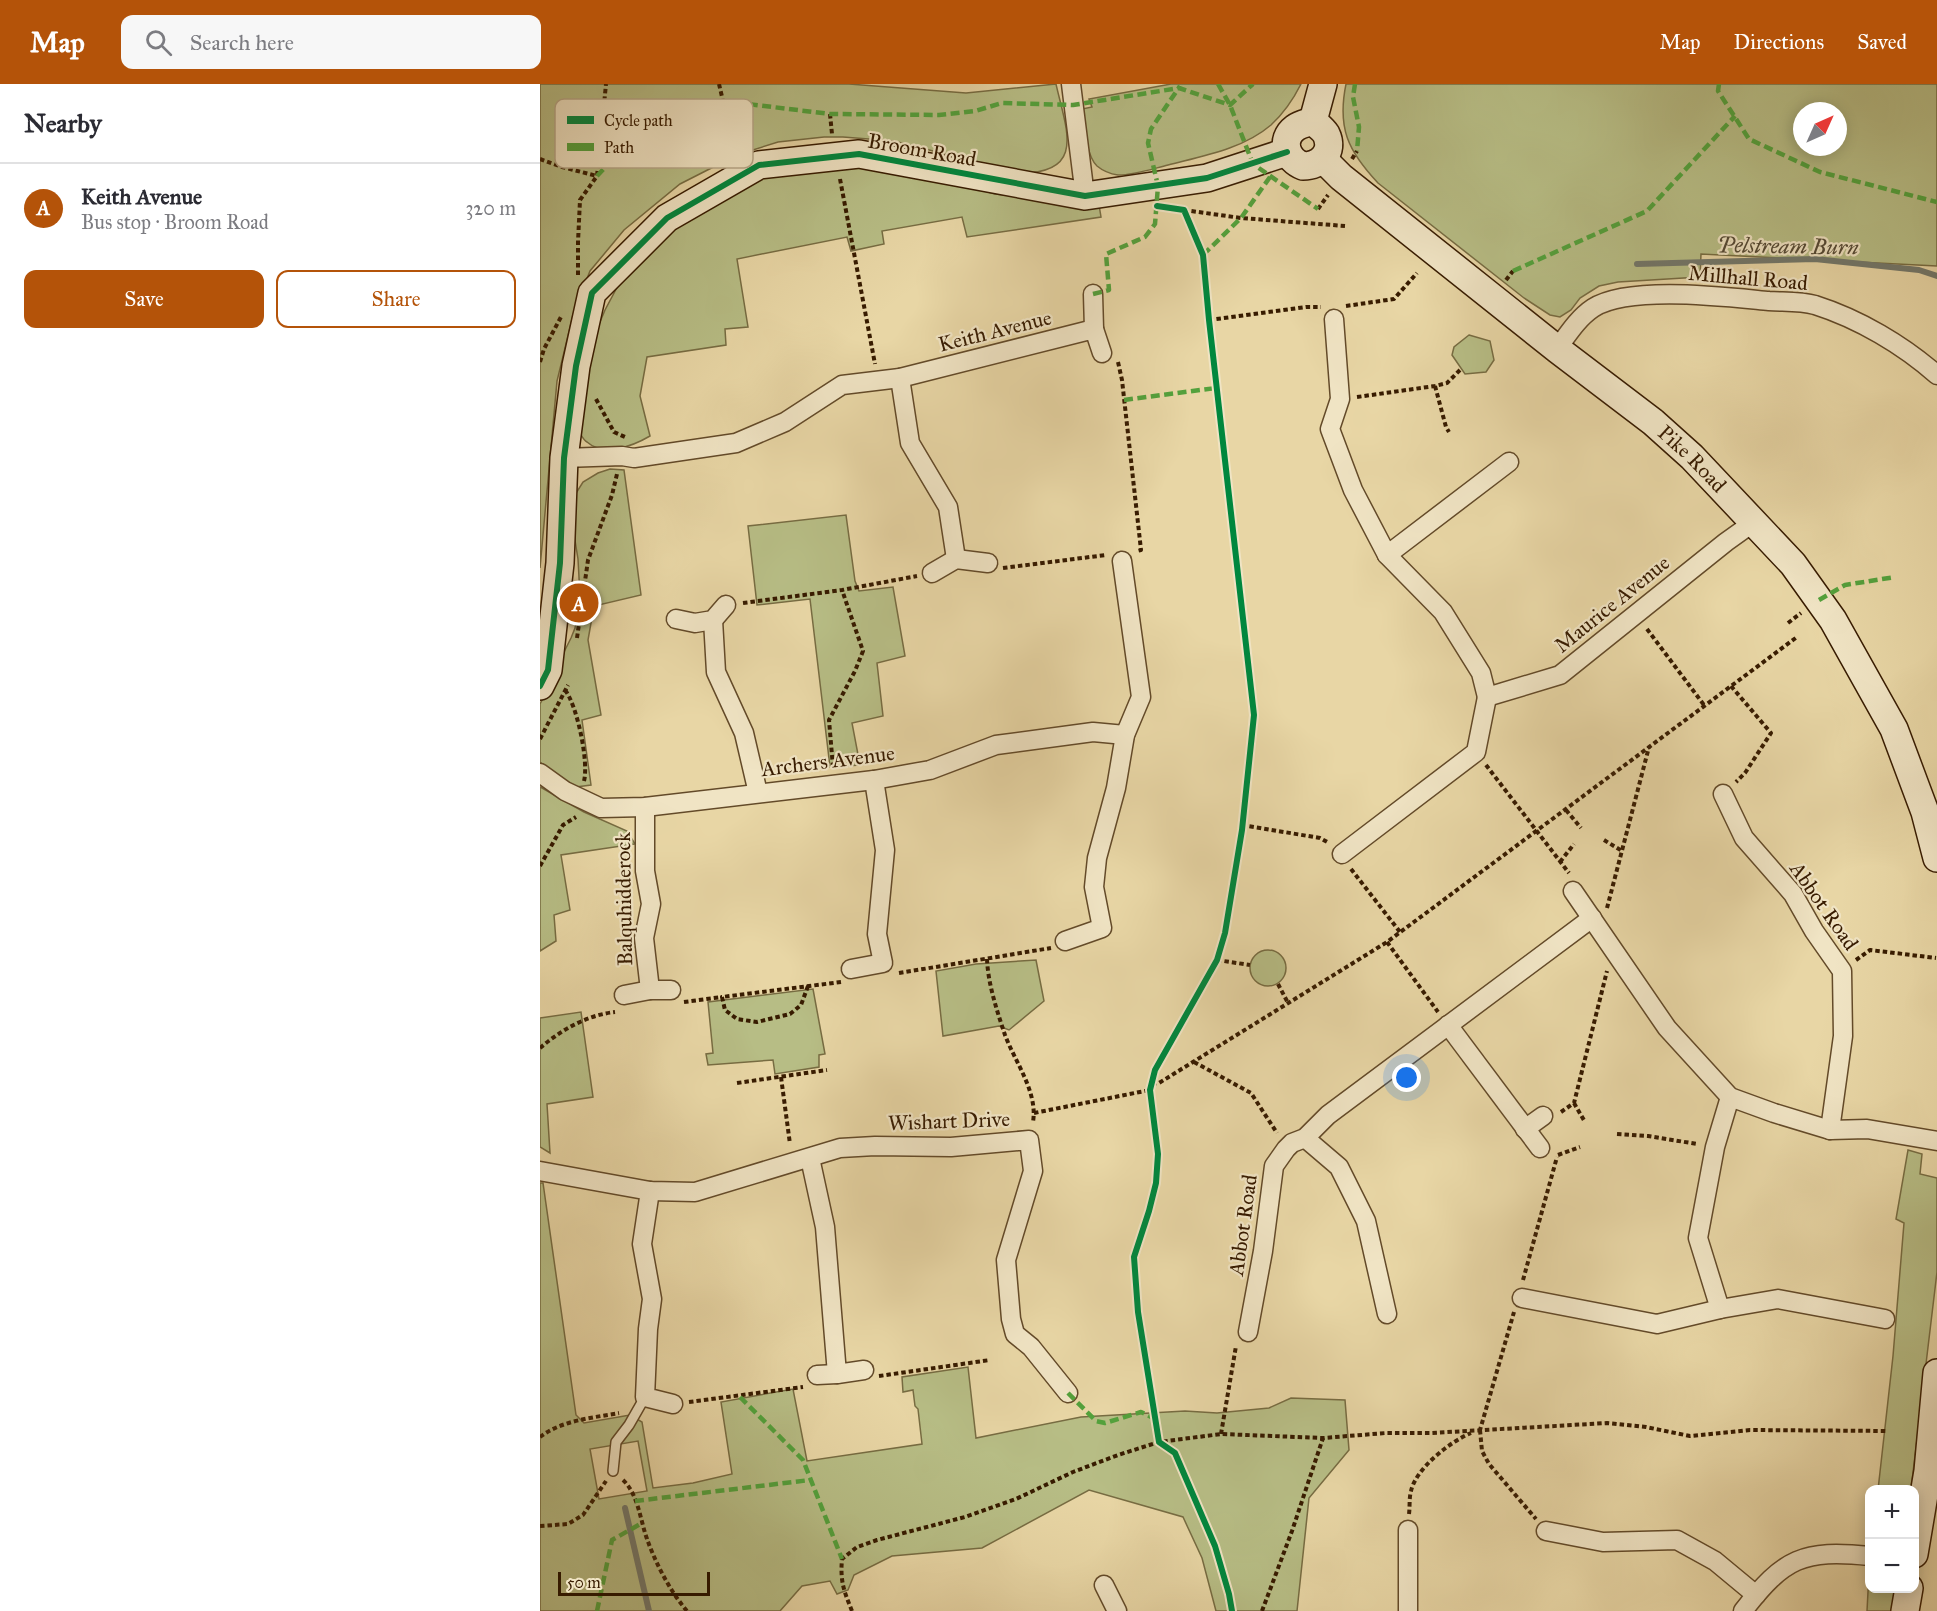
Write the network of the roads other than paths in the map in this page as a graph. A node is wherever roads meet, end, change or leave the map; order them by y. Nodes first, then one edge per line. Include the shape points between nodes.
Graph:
1 (1071, 84) edge
2 (1323, 84) edge
3 (1312, 121) junction
4 (1287, 152) junction
5 (1323, 159) junction
6 (1085, 196) junction
7 (1093, 294) dead end
8 (1334, 313) road end
9 (1094, 329) junction
10 (1557, 349) junction
11 (1102, 353) road end
12 (1937, 375) edge
13 (900, 378) junction
14 (564, 458) junction
15 (1509, 462) dead end
16 (1754, 522) junction
17 (1387, 555) junction
18 (1121, 556) road end
19 (956, 559) junction
20 (988, 564) road end
21 (932, 573) road end
22 (726, 605) road end
23 (676, 619) dead end
24 (712, 620) junction
25 (549, 687) edge
26 (1487, 697) junction
27 (1125, 735) junction
28 (540, 773) edge
29 (874, 780) junction
30 (758, 793) junction
31 (1723, 794) road end
32 (645, 807) junction
33 (1342, 854) dead end
34 (1937, 858) edge
35 (1574, 885) road end
36 (1595, 922) junction
37 (1065, 941) road end
38 (847, 976) road end
39 (650, 990) junction
40 (671, 990) dead end
41 (624, 995) dead end
42 (1448, 1025) junction
43 (1730, 1097) junction
44 (1543, 1116) road end
45 (1525, 1129) junction
46 (1830, 1130) junction
47 (1305, 1138) junction
48 (1937, 1141) edge
49 (1540, 1148) road end
50 (802, 1160) junction
51 (540, 1171) edge
52 (650, 1191) junction
53 (1520, 1298) road end
54 (1720, 1309) junction
55 (1387, 1314) dead end
56 (1885, 1319) dead end
57 (1248, 1332) road end
58 (871, 1373) road end
59 (1937, 1373) edge
60 (837, 1374) junction
61 (818, 1376) road end
62 (1068, 1393) dead end
63 (642, 1404) junction
64 (673, 1404) road end
65 (613, 1471) road end
66 (1408, 1530) road end
67 (1546, 1531) road end
68 (1917, 1539) edge
69 (1865, 1556) edge
70 (1104, 1586) dead end
71 (1908, 1593) edge
72 (1756, 1595) junction
73 (1118, 1611) edge
74 (1408, 1611) edge
75 (1743, 1611) edge
76 (1905, 1611) edge

1 - 6 street
2 - 3 street
3 - 4 street via 1289,134
3 - 5 street via 1329,141
4 - 5 street via 1303,166
4 - 6 street, Broom Road via 1207,178
5 - 10 street, Pike Road
6 - 14 street, Broom Road via 859,154 759,165 667,218 592,293 576,366
7 - 9 street
8 - 17 street via 1340,399 1330,429 1353,490
9 - 11 street
9 - 13 street, Keith Avenue
10 - 12 street, Millhall Road via 1594,307 1630,296 1708,295 1813,305 1866,327 1917,357
10 - 16 street, Pike Road via 1653,422
13 - 14 street, Keith Avenue via 842,385 785,422 736,443 634,458 625,448
13 - 19 street via 910,443 948,507
14 - 25 street, Broom Road
15 - 17 street
16 - 26 street, Maurice Avenue via 1560,675
16 - 34 street, Pike Road via 1793,564 1833,620 1894,729 1925,812
17 - 26 street via 1443,612 1480,673
18 - 27 street via 1141,697
19 - 20 street
19 - 21 street
22 - 24 street
23 - 24 street via 694,623
24 - 30 street via 716,672 744,733
26 - 33 street via 1476,752
27 - 29 street, Archers Avenue via 1093,732 996,745 930,770
27 - 37 street via 1097,858 1094,887 1102,928
28 - 32 street, Archers Avenue via 565,791 601,808
29 - 30 street, Archers Avenue
29 - 38 street via 885,850 877,934 883,963
30 - 32 street, Archers Avenue
31 - 46 street, Abbot Road via 1743,837 1792,894 1842,971 1843,1036
32 - 39 street, Balquhidderock via 645,871 651,904 644,938
35 - 36 street
36 - 42 street
36 - 43 street via 1667,1028
39 - 40 street, Balquhidderock
39 - 41 street, Balquhidderock
42 - 45 street
42 - 47 street via 1328,1116
43 - 46 street
43 - 54 street via 1715,1147 1698,1238
44 - 45 street
45 - 49 street
46 - 48 street via 1867,1129
47 - 55 street via 1339,1167 1366,1221
47 - 57 street, Abbot Road via 1292,1143 1274,1166
50 - 52 street, Wishart Drive via 695,1192
50 - 60 street via 825,1227
50 - 62 street, Wishart Drive via 840,1148 951,1147 1029,1140 1033,1171 1006,1260 1011,1319 1015,1334 1031,1347
51 - 52 street, Wishart Drive
52 - 63 street via 642,1244 652,1299
53 - 54 street via 1657,1324
54 - 56 street via 1778,1299
58 - 60 street
59 - 68 street via 1928,1471
60 - 61 street
63 - 64 street
63 - 65 lane via 616,1442
66 - 74 street
67 - 72 street via 1603,1542 1677,1540 1715,1561
69 - 72 street via 1837,1553 1806,1557 1778,1572
70 - 73 street
71 - 76 street
72 - 75 street

